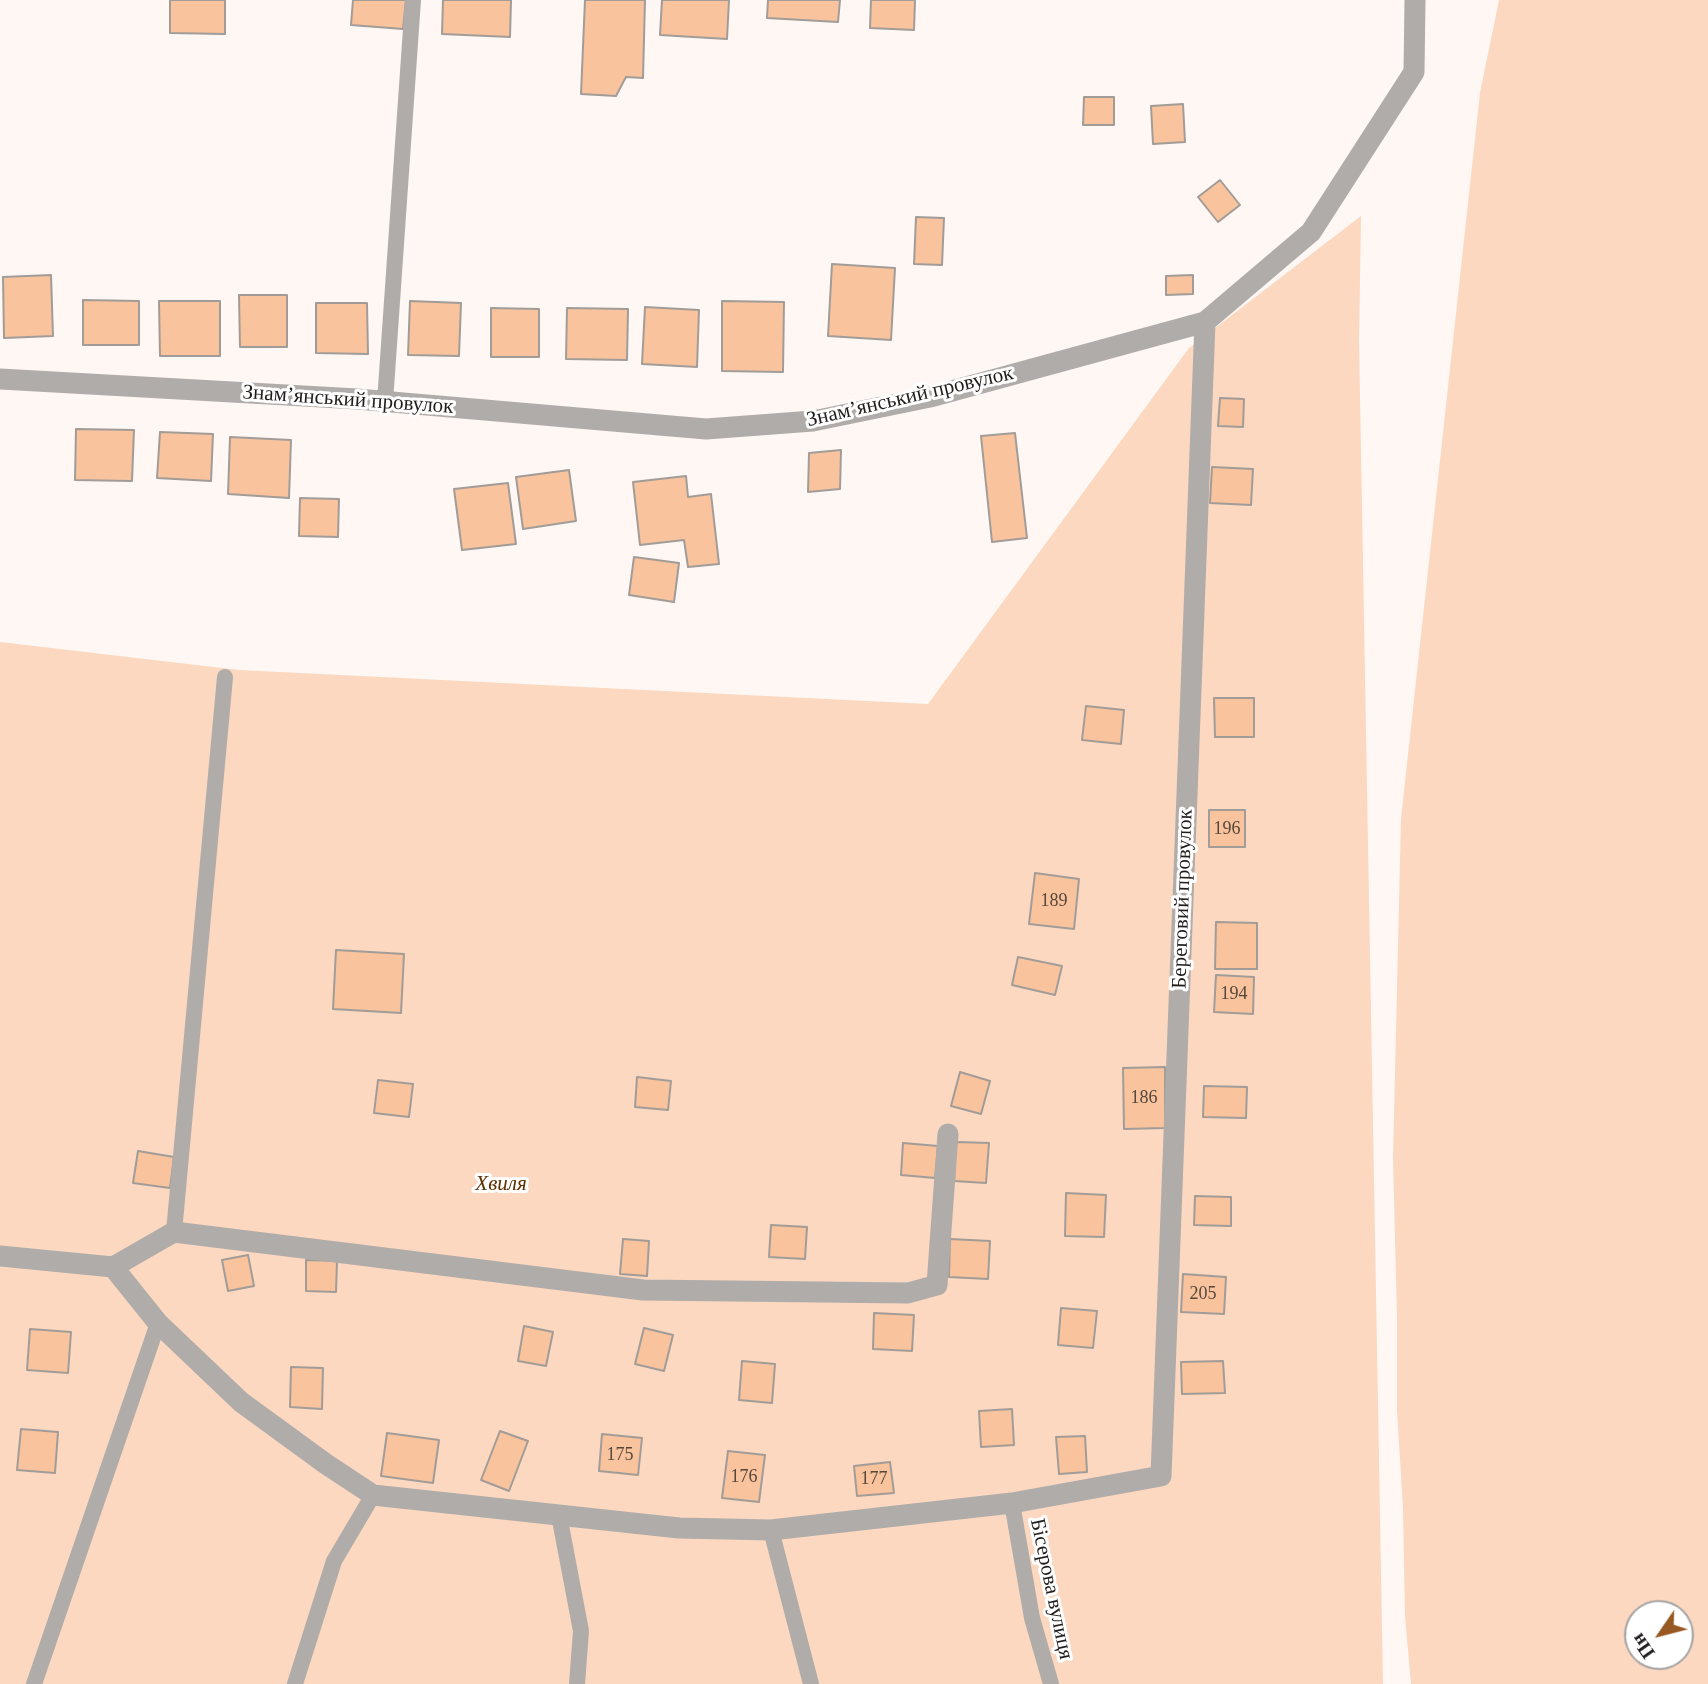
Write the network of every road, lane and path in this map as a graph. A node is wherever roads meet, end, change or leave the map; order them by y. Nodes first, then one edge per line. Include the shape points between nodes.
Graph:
1 (414, 0) edge
2 (1415, 0) edge
3 (1205, 322) junction
4 (0, 379) edge
5 (385, 402) junction
6 (225, 677) dead end
7 (948, 1134) dead end
8 (174, 1231) junction
9 (0, 1256) edge
10 (113, 1268) junction
11 (158, 1323) junction
12 (373, 1495) junction
13 (1012, 1503) junction
14 (559, 1516) junction
15 (771, 1530) junction
16 (34, 1684) edge
17 (295, 1684) edge
18 (577, 1684) edge
19 (811, 1684) edge
20 (1051, 1684) edge

1 - 5 lane
2 - 3 street, Знамʼянський провулок via 1414,72 1311,232
3 - 5 street, Знамʼянський провулок via 930,397 813,421 706,429
3 - 13 street, Береговий провулок via 1161,1476
4 - 5 street, Знамʼянський провулок
6 - 8 lane
7 - 8 street via 937,1285 908,1293 643,1290
8 - 10 street
9 - 10 street
10 - 11 street
11 - 12 street via 242,1402
11 - 16 lane
12 - 14 street
12 - 17 lane via 334,1561
13 - 15 street
13 - 20 lane, Бісерова вулиця via 1032,1618
14 - 15 street via 679,1528
14 - 18 lane via 580,1632
15 - 19 lane

